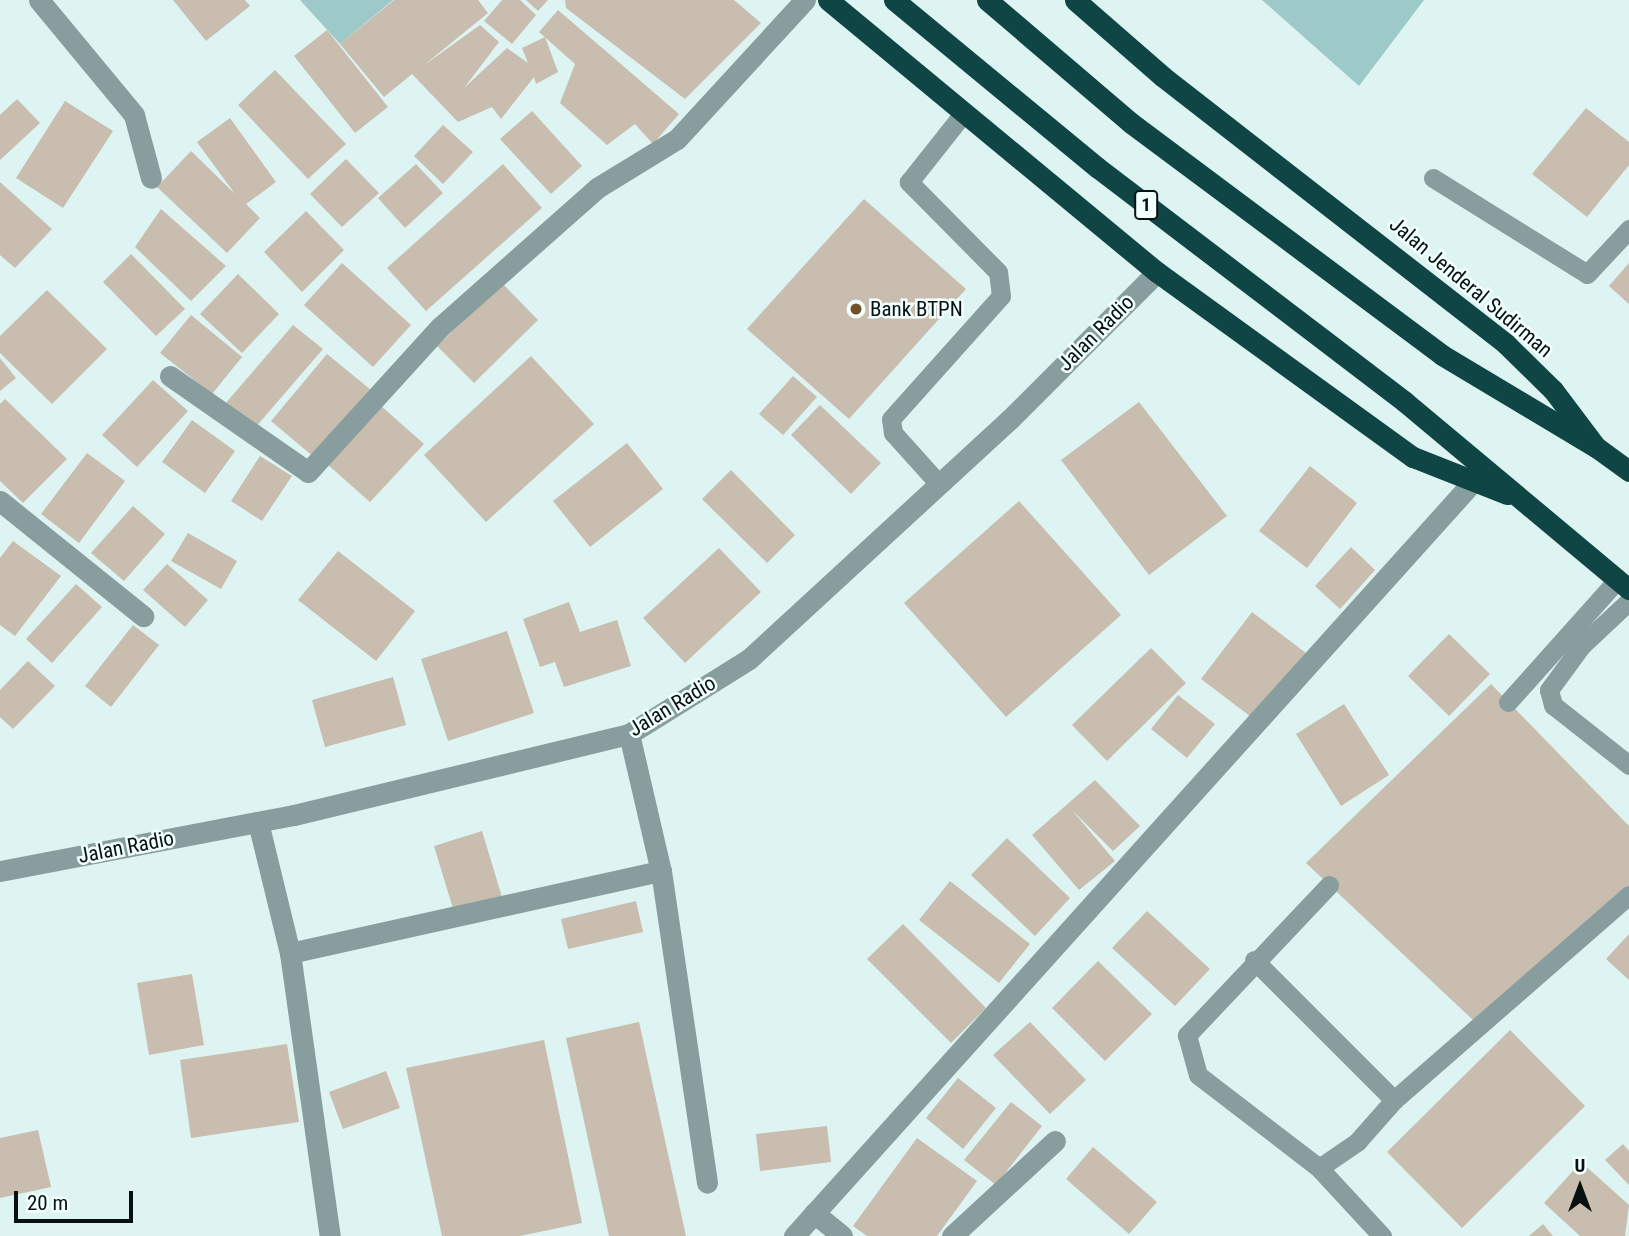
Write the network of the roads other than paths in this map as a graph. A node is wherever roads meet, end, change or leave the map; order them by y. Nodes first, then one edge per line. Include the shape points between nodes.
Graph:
1 (39, 0) edge
2 (806, 0) edge
3 (828, 0) edge
4 (894, 0) edge
5 (987, 0) edge
6 (1076, 0) edge
7 (962, 115) junction
8 (151, 178) dead end
9 (1433, 178) dead end
10 (1629, 229) edge
11 (1157, 272) junction
12 (170, 376) dead end
13 (1596, 447) junction
14 (1629, 471) edge
15 (939, 484) junction
16 (1470, 485) junction
17 (1512, 496) junction
18 (0, 501) edge
19 (1623, 585) edge
20 (1629, 601) edge
21 (143, 615) dead end
22 (1508, 702) dead end
23 (629, 734) junction
24 (1629, 765) edge
25 (258, 822) junction
26 (0, 870) edge
27 (662, 871) junction
28 (1329, 885) dead end
29 (1629, 895) edge
30 (290, 953) junction
31 (1254, 960) junction
32 (1394, 1100) junction
33 (1055, 1141) dead end
34 (1320, 1168) junction
35 (707, 1183) dead end
36 (814, 1213) junction
37 (330, 1236) edge
38 (793, 1236) edge
39 (842, 1236) edge
40 (952, 1236) edge
41 (1382, 1236) edge

1 - 8 street via 134,115
2 - 12 street via 677,139 597,188 440,327 308,472
3 - 7 highway
4 - 17 highway, 1 via 1098,168 1405,402
5 - 13 highway via 1131,123 1442,355
6 - 13 highway, Jalan Jenderal Sudirman via 1162,76 1506,344 1553,390
7 - 11 highway
7 - 15 lane via 909,182 998,272 1001,296 891,419 893,433
9 - 10 lane via 1587,274
11 - 15 street, Jalan Radio
11 - 16 highway via 1413,457
13 - 14 highway, Jalan Jenderal Sudirman
15 - 23 street, Jalan Radio via 749,659
16 - 17 highway
16 - 36 street
17 - 19 highway, 1
18 - 21 street
19 - 22 lane
20 - 24 lane via 1582,645 1549,690 1553,705
23 - 25 street, Jalan Radio
23 - 27 street
25 - 26 street, Jalan Radio
25 - 30 street
27 - 30 street
27 - 35 street
28 - 31 lane
29 - 32 lane
30 - 37 street
31 - 32 lane
31 - 34 lane via 1187,1035 1187,1054 1198,1075
32 - 34 lane via 1357,1142
33 - 40 street
34 - 41 lane
36 - 38 street
36 - 39 street

